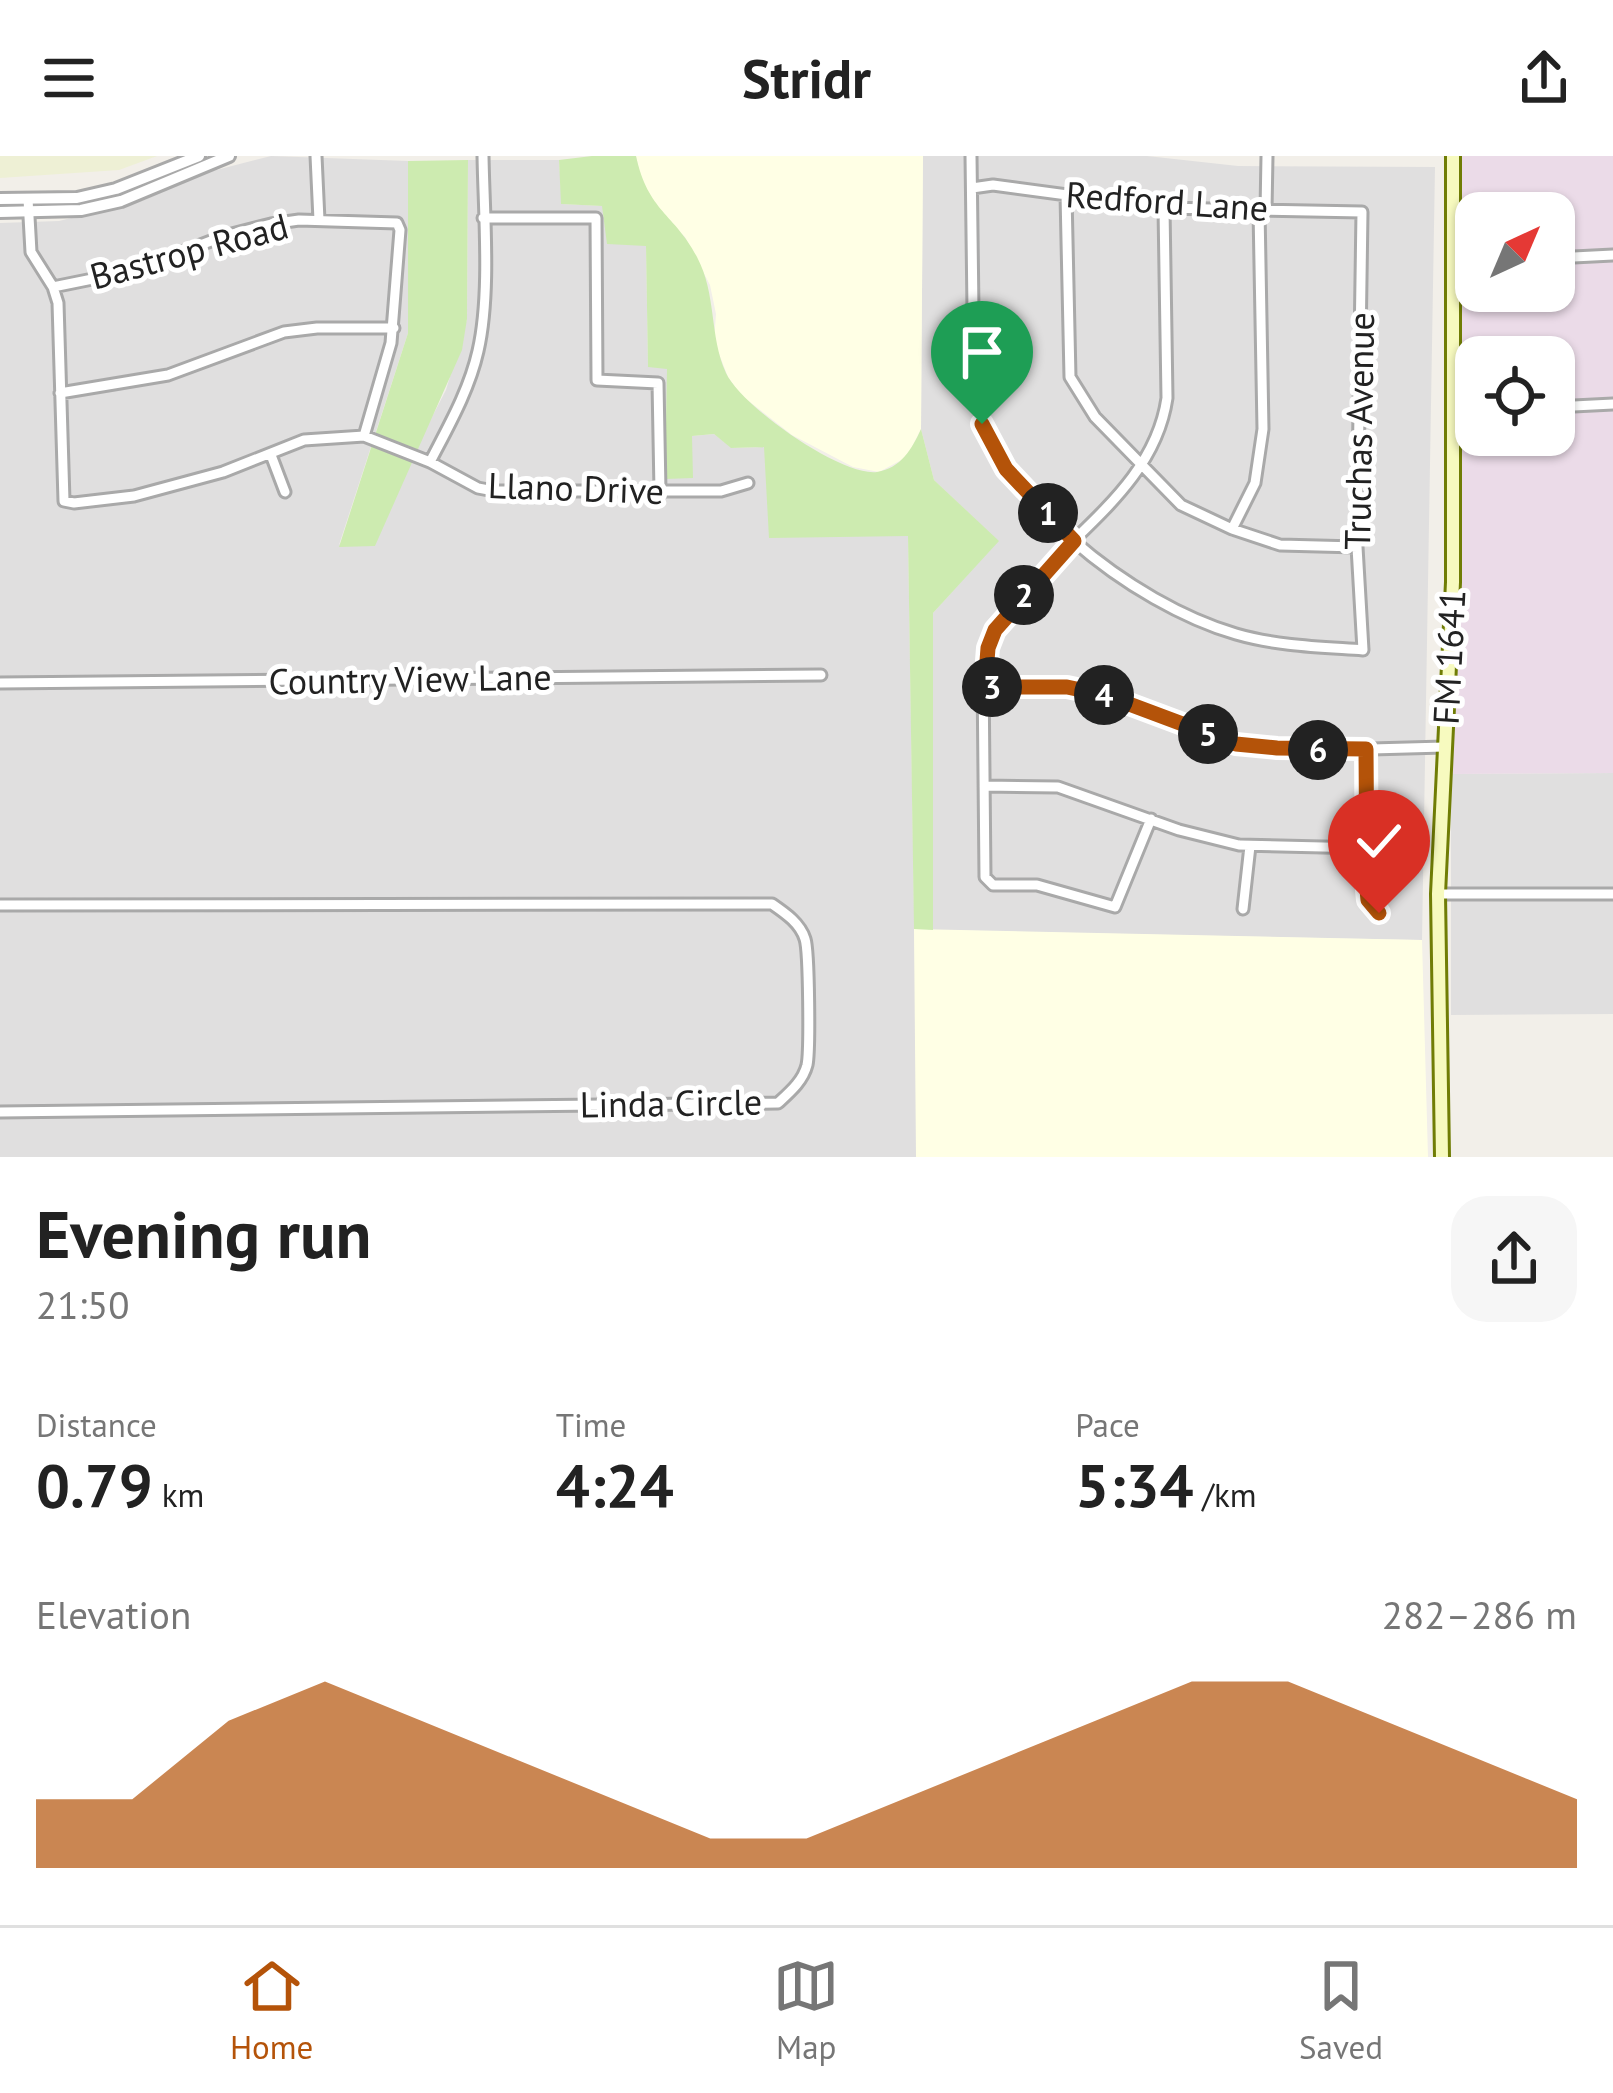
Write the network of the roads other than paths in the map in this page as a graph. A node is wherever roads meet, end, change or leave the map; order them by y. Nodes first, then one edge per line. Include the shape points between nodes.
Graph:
1 (199, 156) edge
2 (229, 156) edge
3 (316, 156) edge
4 (483, 156) edge
5 (971, 156) edge
6 (1267, 156) edge
7 (1453, 156) edge
8 (972, 188) junction
9 (1066, 195) junction
10 (0, 199) edge
11 (28, 206) junction
12 (1164, 208) junction
13 (1263, 210) junction
14 (0, 212) edge
15 (1362, 212) joint
16 (483, 218) junction
17 (319, 220) junction
18 (1613, 255) edge
19 (1575, 257) edge
20 (1452, 262) junction
21 (1455, 262) edge
22 (53, 287) junction
23 (394, 328) junction
24 (60, 393) junction
25 (1613, 404) edge
26 (1575, 405) edge
27 (1452, 409) junction
28 (1455, 409) edge
29 (364, 436) junction
30 (272, 454) junction
31 (430, 462) junction
32 (1141, 468) junction
33 (748, 483) dead end
34 (659, 491) junction
35 (285, 492) dead end
36 (1232, 530) junction
37 (1074, 541) junction
38 (1357, 548) junction
39 (821, 675) dead end
40 (0, 683) edge
41 (985, 687) junction
42 (1444, 747) junction
43 (1366, 749) junction
44 (984, 786) junction
45 (1151, 819) junction
46 (1250, 846) junction
47 (1366, 848) junction
48 (1438, 894) junction
49 (1613, 894) edge
50 (0, 904) edge
51 (1243, 909) dead end
52 (1379, 913) dead end
53 (0, 1112) edge
54 (1442, 1157) edge

1 - 11 street via 116,189
2 - 11 street via 121,201 81,210
3 - 17 street
4 - 16 street
5 - 8 street
6 - 13 street
7 - 20 main road, FM 1641 / FM 1641
8 - 9 street, Redford Lane
8 - 37 street via 978,412 1006,469
9 - 12 street, Redford Lane
9 - 32 street via 1070,377
10 - 11 street
11 - 14 street
11 - 22 street via 31,252
12 - 13 street, Redford Lane
12 - 32 street via 1167,398 1162,430
13 - 15 street, Redford Lane
13 - 36 street via 1263,429 1255,483
15 - 38 street, Truchas Avenue
16 - 31 street via 478,354
16 - 34 street via 596,218 597,380 658,383
17 - 22 street, Bastrop Road via 256,226 149,266
17 - 23 street, Bastrop Road via 397,223
18 - 19 street
20 - 21 street
20 - 27 main road, FM 1641 / FM 1641
22 - 24 street
23 - 24 street via 284,332 167,375
23 - 29 street
24 - 30 street, Llano Drive via 64,501 134,496
25 - 26 street
27 - 28 street
27 - 42 main road, FM 1641 / FM 1641
29 - 30 street, Llano Drive via 304,440
29 - 31 street, Llano Drive
30 - 35 street
31 - 34 street, Llano Drive via 494,491
32 - 36 street via 1181,505
32 - 37 street
33 - 34 street, Llano Drive
36 - 38 street via 1280,544
37 - 38 street, Truchas Avenue via 1116,577 1236,634 1364,650
37 - 41 street via 995,630
39 - 40 street, Country View Lane
41 - 43 street via 1105,695 1236,744
41 - 44 street
42 - 43 street
42 - 48 main road, FM 1641 / FM 1641
43 - 47 street
44 - 45 street via 1058,787
44 - 45 street via 987,883 1036,885 1114,907
45 - 46 street
46 - 47 street
46 - 51 street
47 - 52 street via 1368,900
48 - 49 street
48 - 54 main road, FM 1641 / FM 1641
50 - 53 street, Linda Circle via 772,904 806,940 807,1021 807,1066 778,1103

